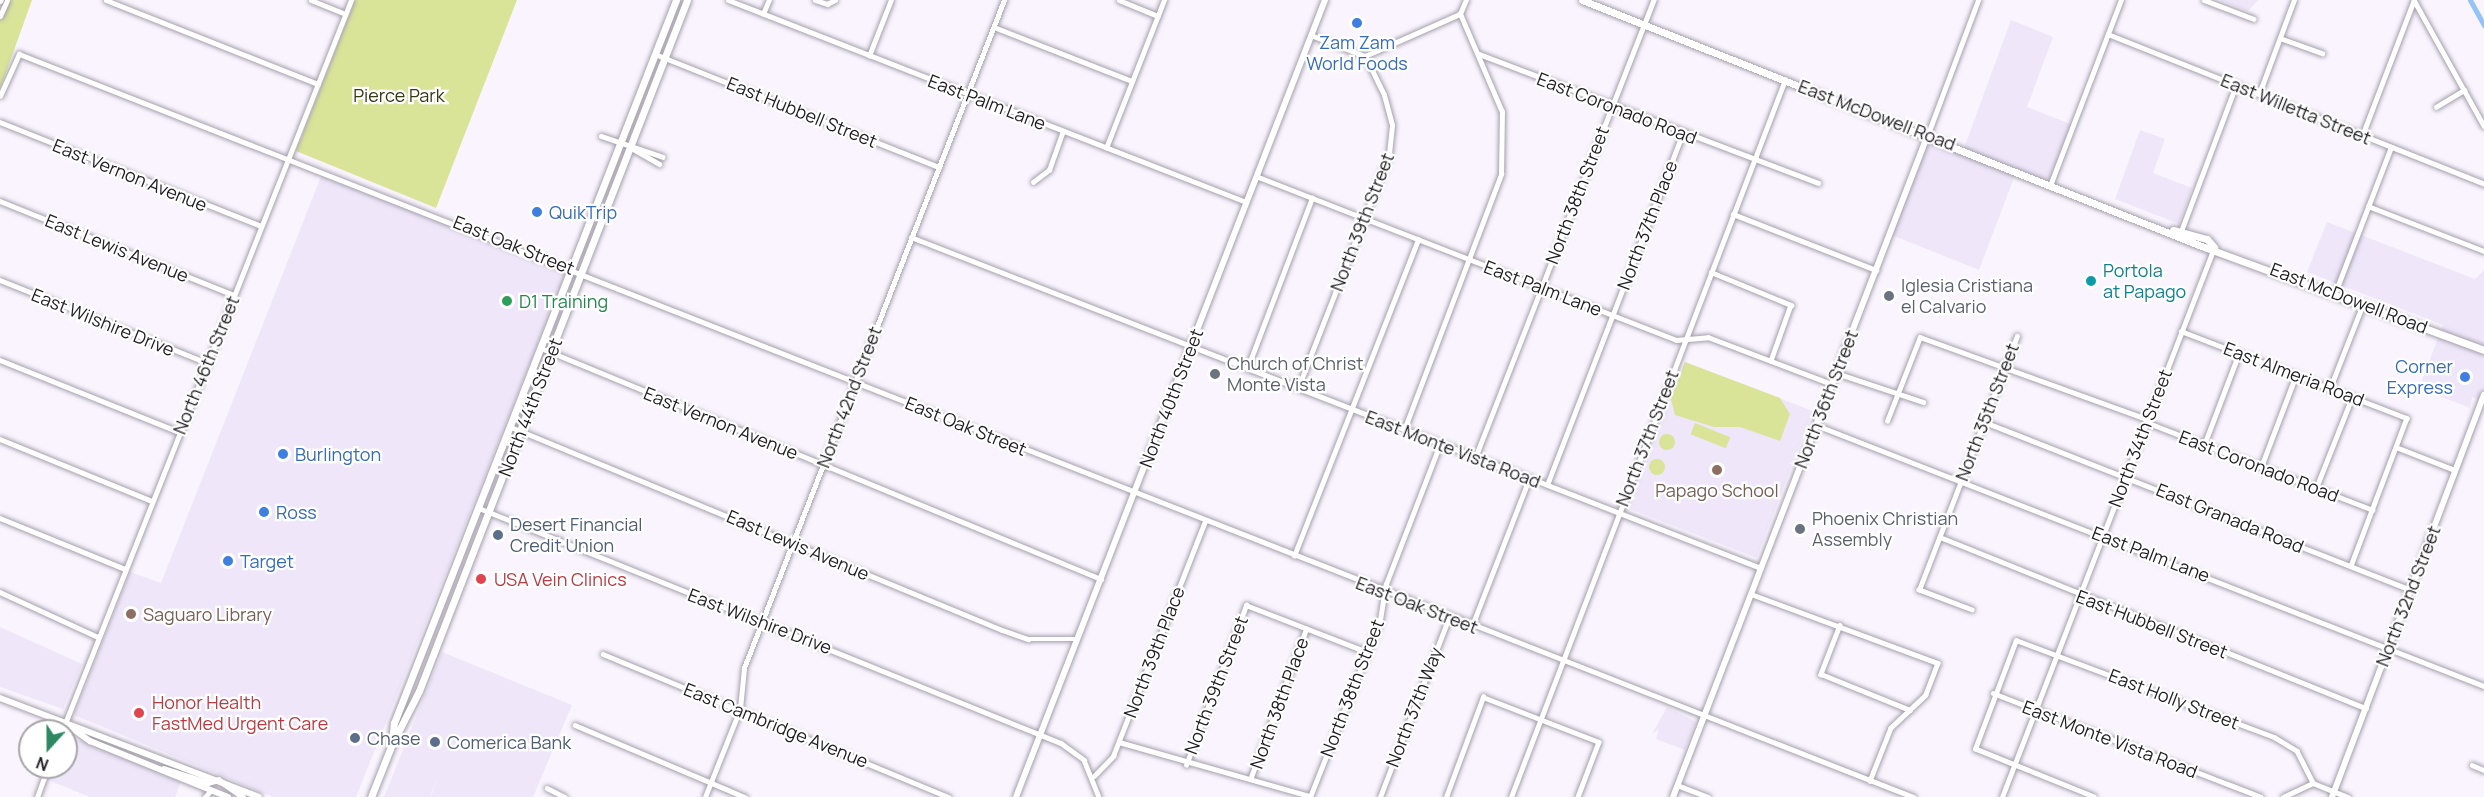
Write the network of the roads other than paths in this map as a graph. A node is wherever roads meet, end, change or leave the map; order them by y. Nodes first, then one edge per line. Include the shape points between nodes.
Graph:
1 (7, 0) edge
2 (106, 0) edge
3 (311, 0) edge
4 (351, 0) edge
5 (676, 0) edge
6 (687, 0) edge
7 (728, 0) edge
8 (769, 0) edge
9 (815, 0) edge
10 (835, 0) edge
11 (891, 0) edge
12 (1004, 0) edge
13 (1119, 0) edge
14 (1164, 0) edge
15 (1325, 0) edge
16 (1466, 0) edge
17 (1582, 0) edge
18 (1654, 0) edge
19 (1978, 0) edge
20 (2121, 0) edge
21 (2204, 0) edge
22 (2295, 0) edge
23 (2414, 0) edge
24 (345, 14) junction
25 (764, 14) junction
26 (1460, 14) junction
27 (0, 16) edge
28 (1158, 16) junction
29 (2254, 19) dead end
30 (1644, 24) junction
31 (994, 27) junction
32 (2108, 34) junction
33 (1311, 35) junction
34 (2280, 38) junction
35 (2322, 53) dead end
36 (19, 54) joint
37 (655, 54) junction
38 (1479, 54) junction
39 (869, 56) junction
40 (1365, 56) junction
41 (665, 58) junction
42 (1785, 80) junction
43 (1132, 81) junction
44 (318, 84) junction
45 (2236, 85) junction
46 (2464, 90) junction
47 (968, 93) junction
48 (2259, 94) junction
49 (0, 96) edge
50 (1612, 106) junction
51 (2436, 107) dead end
52 (0, 122) edge
53 (2484, 126) edge
54 (1064, 131) junction
55 (1683, 133) junction
56 (1928, 134) junction
57 (601, 136) dead end
58 (2362, 136) junction
59 (625, 146) junction
60 (2391, 147) junction
61 (1106, 148) junction
62 (290, 156) junction
63 (663, 157) dead end
64 (1754, 160) junction
65 (660, 164) dead end
66 (939, 167) junction
67 (1256, 176) junction
68 (1032, 182) dead end
69 (1818, 183) dead end
70 (2051, 183) junction
71 (2484, 184) edge
72 (1312, 198) junction
73 (0, 201) edge
74 (1246, 202) junction
75 (2368, 206) junction
76 (1733, 214) junction
77 (1364, 218) junction
78 (261, 226) junction
79 (2180, 233) junction
80 (911, 237) junction
81 (1418, 239) junction
82 (2214, 247) junction
83 (2484, 251) edge
84 (1471, 260) junction
85 (571, 268) junction
86 (1876, 270) junction
87 (582, 272) junction
88 (1711, 272) junction
89 (0, 280) edge
90 (1542, 287) junction
91 (2335, 293) junction
92 (234, 295) junction
93 (2363, 304) junction
94 (1613, 315) junction
95 (2181, 331) junction
96 (2017, 336) dead end
97 (1684, 342) junction
98 (1191, 347) junction
99 (542, 348) junction
100 (2484, 350) edge
101 (551, 353) junction
102 (2239, 353) junction
103 (0, 360) edge
104 (1771, 361) junction
105 (207, 363) junction
106 (2005, 366) junction
107 (1248, 369) junction
108 (1836, 373) junction
109 (2296, 375) junction
110 (855, 382) junction
111 (1832, 384) junction
112 (1298, 388) junction
113 (2330, 388) junction
114 (1897, 395) junction
115 (2484, 395) edge
116 (2352, 397) junction
117 (1923, 402) dead end
118 (1353, 410) junction
119 (1887, 421) dead end
120 (1982, 421) junction
121 (2146, 421) junction
122 (1816, 425) junction
123 (511, 427) junction
124 (1404, 430) junction
125 (521, 431) junction
126 (179, 432) junction
127 (0, 439) edge
128 (1440, 444) junction
129 (2204, 445) junction
130 (2396, 447) junction
131 (1475, 458) junction
132 (822, 466) junction
133 (2261, 467) junction
134 (2455, 470) junction
135 (2125, 477) junction
136 (1529, 478) junction
137 (1961, 481) junction
138 (1546, 485) junction
139 (2316, 489) junction
140 (1134, 494) junction
141 (152, 501) junction
142 (479, 508) junction
143 (2373, 510) junction
144 (489, 512) junction
145 (1617, 513) junction
146 (0, 518) edge
147 (1205, 521) junction
148 (2102, 535) junction
149 (1940, 537) junction
150 (792, 544) junction
151 (461, 555) junction
152 (1294, 556) junction
153 (471, 559) junction
154 (2351, 566) junction
155 (1761, 568) junction
156 (125, 569) junction
157 (1101, 579) junction
158 (2411, 590) junction
159 (1384, 591) junction
160 (0, 592) edge
161 (1751, 594) junction
162 (2079, 596) junction
163 (1972, 610) dead end
164 (1449, 617) junction
165 (762, 621) junction
166 (1840, 625) junction
167 (1472, 626) junction
168 (1306, 629) junction
169 (98, 637) junction
170 (1078, 639) junction
171 (2388, 648) junction
172 (1367, 652) junction
173 (2057, 653) junction
174 (603, 654) dead end
175 (1561, 660) junction
176 (2484, 686) edge
177 (1994, 693) junction
178 (0, 698) edge
179 (2366, 708) junction
180 (740, 709) junction
181 (2035, 709) junction
182 (1910, 710) junction
183 (1704, 716) junction
184 (55, 719) edge
185 (67, 719) edge
186 (1542, 720) junction
187 (575, 725) dead end
188 (78, 728) edge
189 (78, 735) edge
190 (1041, 735) junction
191 (1119, 742) junction
192 (392, 744) junction
193 (1186, 765) junction
194 (2472, 765) dead end
195 (2014, 766) junction
196 (158, 768) junction
197 (2484, 770) edge
198 (1094, 776) junction
199 (1251, 777) junction
200 (44, 779) edge
201 (219, 780) junction
202 (1870, 781) junction
203 (711, 783) junction
204 (2313, 783) junction
205 (1677, 785) junction
206 (547, 788) dead end
207 (212, 794) edge
208 (2332, 794) edge
209 (1310, 796) edge
210 (37, 797) edge
211 (205, 797) edge
212 (228, 797) edge
213 (243, 797) edge
214 (259, 797) edge
215 (372, 797) edge
216 (565, 797) edge
217 (705, 797) edge
218 (745, 797) edge
219 (950, 797) edge
220 (1016, 797) edge
221 (1099, 797) edge
222 (1380, 797) edge
223 (1446, 797) edge
224 (1511, 797) edge
225 (1578, 797) edge
226 (1673, 797) edge
227 (1708, 797) edge
228 (1913, 797) edge
229 (2002, 797) edge
230 (2094, 797) edge
231 (2261, 797) edge
232 (2283, 797) edge
233 (2348, 797) edge

1 - 27 street
2 - 44 street
3 - 24 street
4 - 24 street, North 46th Street
5 - 37 main road, North 44th Street
6 - 41 main road, North 44th Street
7 - 25 street, East Palm Lane
8 - 25 street
9 - 10 street via 826,4
11 - 39 street
12 - 31 street, North 42nd Street
13 - 28 street
14 - 28 street
15 - 33 main road, North 40th Street
16 - 26 street
17 - 30 main road, East McDowell Road
18 - 30 street, North 38th Street
19 - 56 street, North 36th Street
20 - 32 street
21 - 29 street
22 - 34 street
23 - 46 street
23 - 58 street
24 - 44 street, North 46th Street
25 - 39 street, East Palm Lane
26 - 38 street
26 - 40 street
28 - 43 street
30 - 42 main road, East McDowell Road
30 - 50 street, North 38th Street
31 - 43 street
31 - 47 street, North 42nd Street
32 - 45 street, East Willetta Street
32 - 70 street
33 - 40 street
33 - 67 main road, North 40th Street
34 - 35 street
34 - 48 street
36 - 49 street
36 - 62 street, East Oak Street
37 - 41 street, East Hubbell Street
37 - 59 main road, North 44th Street
38 - 50 street, East Coronado Road
38 - 84 street via 1502,112 1504,152 1500,182
39 - 47 street, East Palm Lane
40 - 77 street, North 39th Street via 1384,95 1392,140
41 - 59 main road, North 44th Street
41 - 66 street, East Hubbell Street
42 - 56 main road, East McDowell Road
42 - 64 street, North 37th Street
43 - 61 street
44 - 62 street, North 46th Street
45 - 48 street, East Willetta Street
45 - 79 street
46 - 51 street
46 - 53 street
47 - 54 street, East Palm Lane
47 - 66 street, North 42nd Street
48 - 58 street, East Willetta Street
50 - 55 street, East Coronado Road
50 - 90 street, North 38th Street
52 - 78 street, East Vernon Avenue
54 - 61 street, East Palm Lane
54 - 68 street via 1049,170
55 - 64 street, East Coronado Road
55 - 94 street, North 37th Place
56 - 70 main road, East McDowell Road
56 - 86 main road, North 36th Street
57 - 59 street
58 - 60 street, East Willetta Street
59 - 63 street
59 - 65 street
59 - 85 main road, North 44th Street
59 - 87 main road, North 44th Street
60 - 71 street, East Willetta Street
60 - 75 street
61 - 74 street, East Palm Lane
62 - 78 street, North 46th Street
62 - 85 street, East Oak Street
64 - 69 street
64 - 76 street, North 37th Street
66 - 80 street, North 42nd Street
67 - 72 street, East Palm Lane
67 - 74 main road, North 40th Street
70 - 79 main road, East McDowell Road
72 - 77 street, East Palm Lane
72 - 107 street
73 - 92 street, East Lewis Avenue
74 - 98 main road, North 40th Street
75 - 83 street
75 - 91 street
76 - 86 street
76 - 88 street, North 37th Street
77 - 81 street, East Palm Lane
77 - 112 street, North 39th Street
78 - 92 street, North 46th Street
79 - 82 main road, East McDowell Road
80 - 98 street, East Monte Vista Road
80 - 110 street, North 42nd Street
81 - 84 street, East Palm Lane
81 - 118 street
82 - 91 main road, East McDowell Road
82 - 95 street, North 34th Street
84 - 90 street, East Palm Lane
84 - 124 street
85 - 87 street, East Oak Street
85 - 99 main road, North 44th Street
86 - 108 main road, North 36th Street
87 - 101 main road, North 44th Street
87 - 110 street, East Oak Street
88 - 97 street, North 37th Street
88 - 104 street via 1791,305
89 - 105 street, East Wilshire Drive
90 - 94 street, East Palm Lane
90 - 131 street, North 38th Street
91 - 93 main road, East McDowell Road
92 - 105 street, North 46th Street
93 - 100 main road, East McDowell Road
93 - 113 street
94 - 97 street, East Palm Lane
94 - 138 street, North 37th Place
95 - 102 street, East Almeria Road
95 - 121 street, North 34th Street
96 - 106 street, North 35th Street
97 - 104 street, East Palm Lane via 1708,337
97 - 145 street, North 37th Street
98 - 107 street, East Monte Vista Road
98 - 140 main road, North 40th Street
99 - 101 street, East Vernon Avenue
99 - 123 main road, North 44th Street
101 - 125 main road, North 44th Street
101 - 132 street, East Vernon Avenue
102 - 109 street, East Almeria Road
102 - 129 street
103 - 126 street
104 - 111 street, East Palm Lane
105 - 126 street, North 46th Street
106 - 114 street, East Coronado Road via 1920,337
106 - 120 street, North 35th Street
106 - 121 street, East Coronado Road
107 - 112 street, East Monte Vista Road
108 - 111 main road, North 36th Street
108 - 114 street
109 - 113 street, East Almeria Road
109 - 133 street
110 - 132 street, North 42nd Street
110 - 140 street, East Oak Street
111 - 122 main road, North 36th Street
112 - 118 street, East Monte Vista Road
113 - 116 street, East Almeria Road
114 - 117 street
114 - 119 street
115 - 134 main road, North 32nd Street
116 - 130 street, East Almeria Road via 2407,418
116 - 139 street
118 - 124 street, East Monte Vista Road
118 - 152 street
120 - 135 street, East Granada Road
120 - 137 street, North 35th Street
121 - 129 street, East Coronado Road
121 - 135 street, North 34th Street
122 - 137 street, East Palm Lane
122 - 155 main road, North 36th Street
123 - 125 street, East Lewis Avenue
123 - 142 main road, North 44th Street
124 - 128 street, East Monte Vista Road
125 - 144 main road, North 44th Street
125 - 150 street, East Lewis Avenue
126 - 141 street, North 46th Street
127 - 141 street
128 - 131 street, East Monte Vista Road
128 - 159 street, North 38th Street
129 - 133 street, East Coronado Road
130 - 134 street
130 - 143 street
131 - 136 street, East Monte Vista Road
132 - 150 street, North 42nd Street
132 - 157 street, East Vernon Avenue
133 - 139 street, East Coronado Road
134 - 158 main road, North 32nd Street
135 - 148 street, North 34th Street
135 - 154 street, East Granada Road
136 - 138 street, East Monte Vista Road
136 - 167 street
137 - 148 street, East Palm Lane
137 - 149 street, North 35th Street
138 - 145 street, East Monte Vista Road
139 - 143 street, East Coronado Road
140 - 147 street, East Oak Street
140 - 157 main road, North 40th Street
141 - 156 street, North 46th Street
142 - 144 street, East Wilshire Drive
142 - 151 main road, North 44th Street
143 - 154 street
144 - 153 main road, North 44th Street
144 - 165 street, East Wilshire Drive
145 - 155 street, East Monte Vista Road
145 - 175 street, North 37th Street
146 - 156 street
147 - 152 street, East Oak Street
147 - 191 street, North 39th Place
148 - 162 street, North 34th Street
148 - 171 street, East Palm Lane
149 - 162 street, East Hubbell Street
149 - 163 street, North 35th Street via 1919,590
150 - 165 street, North 42nd Street
150 - 170 street, East Lewis Avenue via 1028,639
151 - 153 street
151 - 192 main road, North 44th Street via 394,723
152 - 159 street, East Oak Street
153 - 192 main road, North 44th Street via 404,727
154 - 158 street, East Granada Road
155 - 161 main road, North 36th Street
156 - 169 street, North 46th Street
157 - 170 main road, North 40th Street
158 - 171 main road, North 32nd Street
159 - 164 street, East Oak Street
159 - 172 street, North 38th Street
160 - 169 street
161 - 166 street
161 - 183 main road, North 36th Street
162 - 173 street, North 34th Street
162 - 179 street, East Hubbell Street
164 - 167 street, East Oak Street
164 - 222 street, North 37th Way
165 - 180 street, North 42nd Street via 741,680
165 - 190 street, East Wilshire Drive
166 - 182 street via 1821,674
166 - 182 street via 1938,663 1926,695
167 - 175 street, East Oak Street
168 - 172 street
168 - 193 street, North 39th Street via 1246,605
168 - 199 street, North 38th Place
169 - 185 street, North 46th Street
170 - 190 main road, North 40th Street
171 - 176 street, East Palm Lane
171 - 179 main road, North 32nd Street
172 - 209 street, North 38th Street
173 - 177 street, East Holly Street via 2016,640
173 - 181 street, North 34th Street
173 - 204 street, East Holly Street via 2282,741 2296,751
174 - 180 street, East Cambridge Avenue
175 - 183 street, East Oak Street
175 - 186 street, North 37th Street
177 - 181 street, East Monte Vista Road
177 - 195 street via 1975,749
178 - 184 main road
179 - 208 main road, North 32nd Street
180 - 203 street, North 42nd Street
180 - 219 street, East Cambridge Avenue
181 - 195 street, North 34th Street
181 - 231 street, East Monte Vista Road
182 - 202 street via 1888,732
183 - 202 street, East Oak Street
183 - 205 main road, North 36th Street
186 - 223 street via 1483,697
186 - 224 street, North 37th Street
186 - 225 street via 1599,742
187 - 203 street
188 - 201 main road
189 - 196 main road
190 - 198 street, East Wilshire Drive via 1076,752
190 - 220 main road, North 40th Street
191 - 193 street
191 - 198 street, North 39th Place via 1110,762
192 - 215 main road, North 44th Street
193 - 199 street
194 - 197 street
195 - 229 street, North 34th Street
195 - 230 street
196 - 201 main road via 208,783
196 - 207 main road
198 - 221 street
199 - 209 street
200 - 210 street
201 - 213 main road
201 - 214 main road
202 - 228 street, East Oak Street
203 - 217 street, North 42nd Street
203 - 218 street
204 - 208 street
204 - 232 street
205 - 226 main road, North 36th Street
205 - 227 street
206 - 216 street
207 - 211 street
207 - 212 main road
208 - 233 street

